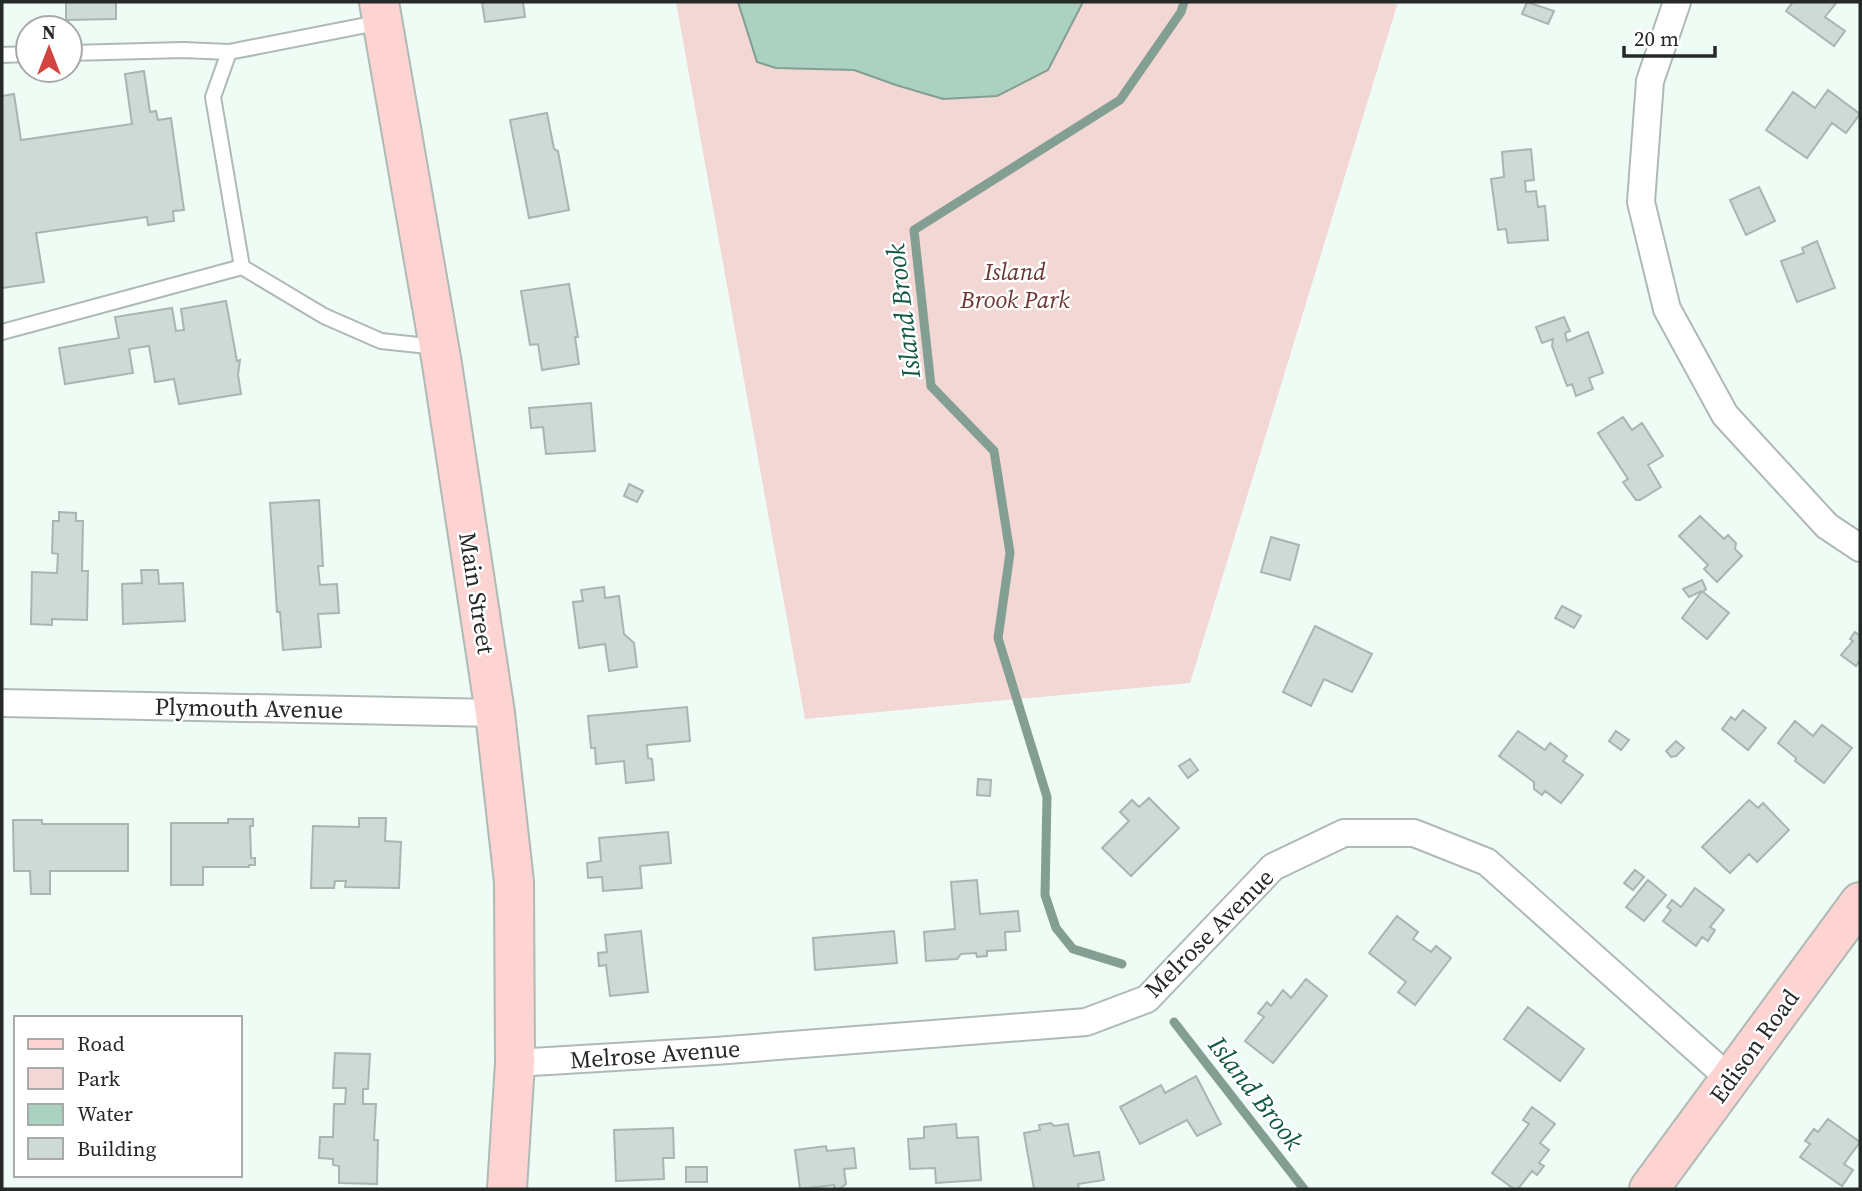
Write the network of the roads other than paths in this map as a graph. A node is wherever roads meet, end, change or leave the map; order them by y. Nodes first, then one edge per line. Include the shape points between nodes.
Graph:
1 (1677, 2) edge
2 (381, 12) edge
3 (229, 52) junction
4 (84, 53) edge
5 (242, 267) junction
6 (2, 332) edge
7 (439, 347) junction
8 (1860, 548) edge
9 (2, 703) edge
10 (495, 713) junction
11 (1860, 902) edge
12 (515, 1063) junction
13 (1730, 1079) junction
14 (507, 1189) edge
15 (1649, 1189) edge

1 - 8 street via 1650,81 1641,202 1667,309 1725,415 1827,526
2 - 3 lane
2 - 7 main road, Main Street
3 - 4 lane
3 - 5 lane via 213,97
5 - 6 lane
5 - 7 lane via 324,316 381,341
7 - 10 main road, Main Street
9 - 10 street, Plymouth Avenue
10 - 12 main road, Main Street via 514,882
11 - 13 main road, Edison Road
12 - 13 street, Melrose Avenue via 1086,1023 1147,999 1273,867 1344,833 1414,833 1487,862
12 - 14 main road, Main Street
13 - 15 main road, Edison Road

